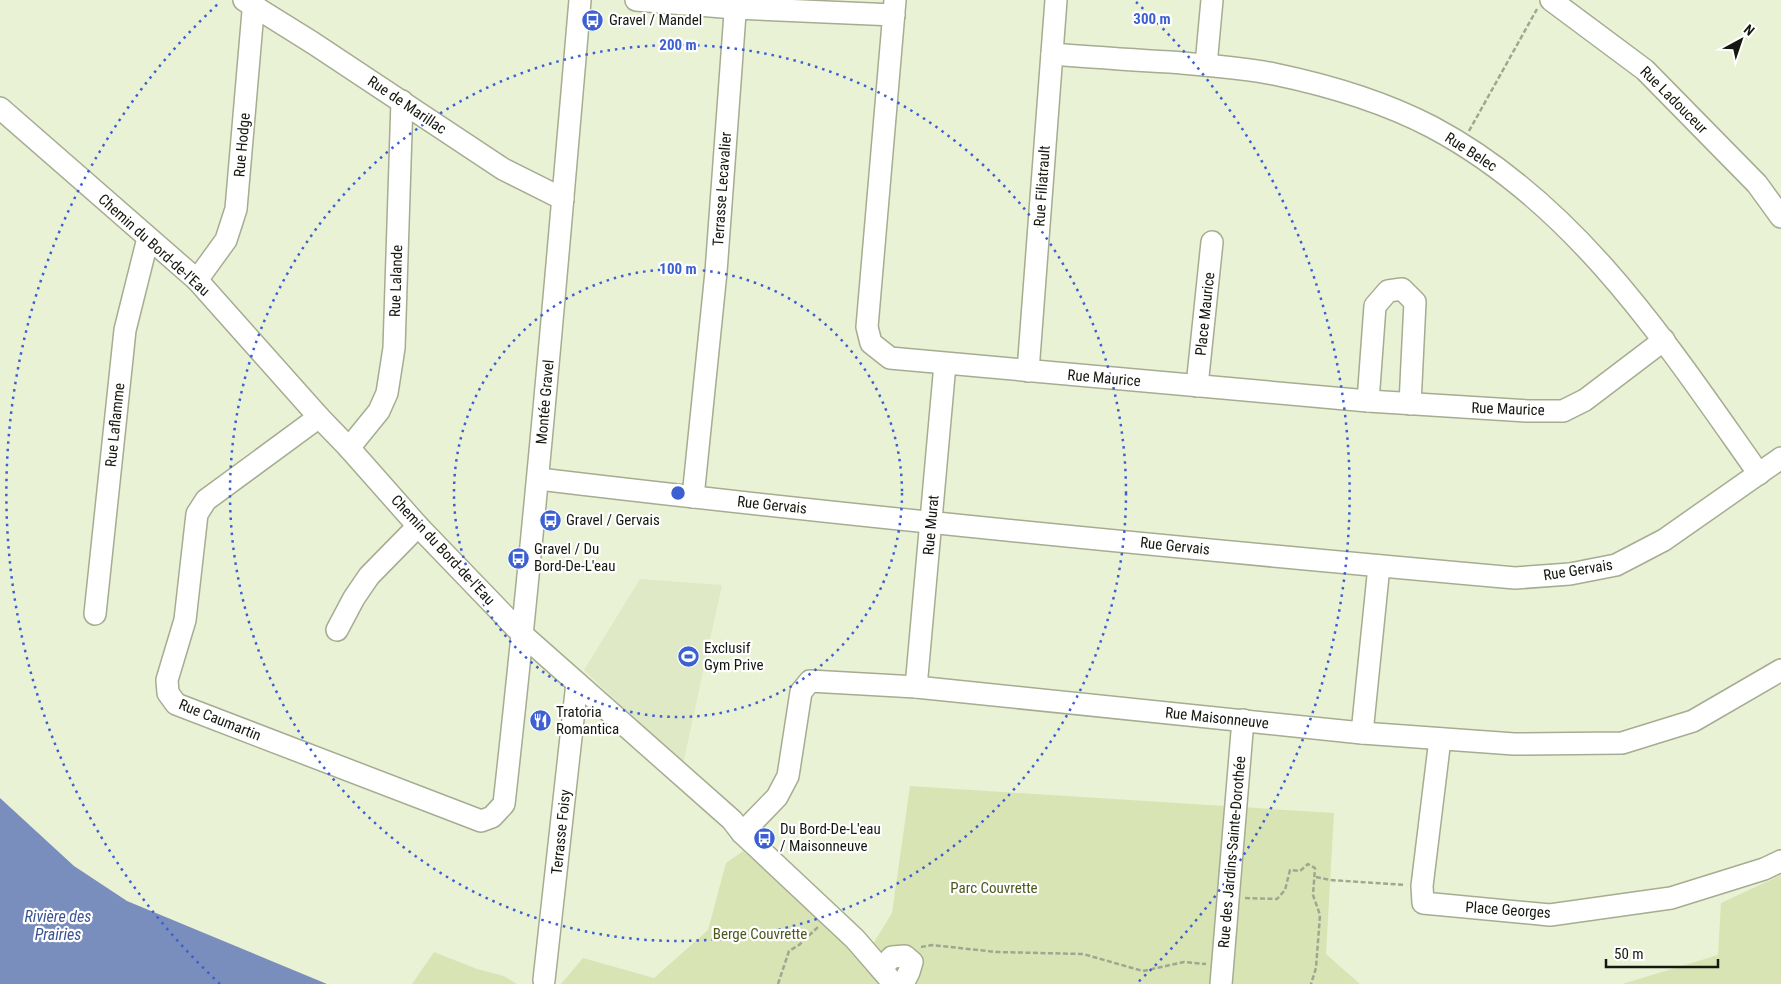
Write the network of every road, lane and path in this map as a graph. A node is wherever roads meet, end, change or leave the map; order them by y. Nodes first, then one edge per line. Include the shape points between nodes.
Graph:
1 (580, 0) edge
2 (636, 0) edge
3 (1056, 0) edge
4 (1212, 0) edge
5 (250, 2) edge
6 (736, 4) edge
7 (1544, 4) edge
8 (895, 7) edge
9 (1052, 54) junction
10 (1206, 65) junction
11 (402, 101) junction
12 (0, 108) edge
13 (1467, 135) dead end
14 (563, 199) junction
15 (1781, 218) edge
16 (148, 238) junction
17 (1212, 242) dead end
18 (197, 280) junction
19 (1664, 340) junction
20 (945, 364) junction
21 (1028, 372) junction
22 (1197, 386) junction
23 (1368, 401) junction
24 (1410, 404) junction
25 (319, 417) junction
26 (349, 448) junction
27 (1781, 458) edge
28 (1759, 474) junction
29 (539, 479) junction
30 (693, 497) junction
31 (931, 522) junction
32 (418, 526) junction
33 (1380, 566) junction
34 (95, 614) dead end
35 (337, 630) dead end
36 (523, 635) junction
37 (1781, 670) edge
38 (577, 683) junction
39 (916, 687) junction
40 (1243, 720) junction
41 (1362, 733) junction
42 (1440, 739) junction
43 (504, 804) joint
44 (742, 833) junction
45 (1781, 861) edge
46 (1316, 877) junction
47 (1422, 886) junction
48 (1228, 898) junction
49 (830, 916) junction
50 (905, 956) junction
51 (1222, 975) edge
52 (888, 977) edge
53 (544, 980) dead end
54 (778, 984) edge
55 (903, 984) edge
56 (1312, 984) edge

1 - 14 street, Montée Gravel
2 - 6 street
3 - 9 street, Rue Filiatrault
4 - 10 street
5 - 11 street, Rue de Marillac
5 - 18 street, Rue Hodge via 236,208 226,240
6 - 8 street
6 - 30 street, Terrasse Lecavalier via 716,272
7 - 13 path
7 - 15 street, Rue Ladouceur via 1645,70 1757,184
8 - 20 street, Rue Maurice via 867,327 871,343 890,358
9 - 10 street, Rue Belec
9 - 21 street, Rue Filiatrault
10 - 19 street, Rue Belec via 1272,73 1325,86 1430,126 1462,144 1532,196 1568,229 1603,265
11 - 14 street, Rue de Marillac via 503,169
11 - 26 street, Rue Lalande via 394,348 387,393 379,411
12 - 16 street, Chemin du Bord-de-l'Eau
14 - 29 street, Montée Gravel
16 - 18 street, Chemin du Bord-de-l'Eau
16 - 34 street, Rue Laflamme via 125,330
17 - 22 street, Place Maurice
18 - 25 street, Chemin du Bord-de-l'Eau
19 - 24 street, Rue Maurice via 1585,400 1563,411
19 - 28 street, Rue Belec
20 - 21 street, Rue Maurice
20 - 31 street, Rue Murat
21 - 22 street, Rue Maurice
22 - 23 street, Rue Maurice
23 - 24 street, Rue Maurice
23 - 24 street via 1375,306 1388,291 1402,289 1416,302
25 - 26 street, Chemin du Bord-de-l'Eau
25 - 43 street, Rue Caumartin via 206,500 198,514 185,620 168,680 168,693 176,704 481,821 492,817
26 - 32 street, Chemin du Bord-de-l'Eau
27 - 28 street, Rue Gervais
28 - 33 street, Rue Gervais via 1664,540 1616,565 1570,574 1515,578
29 - 30 street, Rue Gervais
29 - 36 street, Montée Gravel
30 - 31 street, Rue Gervais
31 - 33 street, Rue Gervais
31 - 39 street, Rue Murat
32 - 35 street via 369,576
32 - 36 street, Chemin du Bord-de-l'Eau
33 - 41 street
36 - 38 street, Chemin du Bord-de-l'Eau
36 - 43 street, Montée Gravel
37 - 42 street, Rue Maisonneuve via 1693,721 1622,743 1514,744
38 - 44 street, Chemin du Bord-de-l'Eau via 732,820
38 - 53 street, Terrasse Foisy
39 - 40 street, Rue Maisonneuve
39 - 44 street, Rue Maisonneuve via 810,681 801,692 788,776 777,797
40 - 41 street, Rue Maisonneuve
40 - 48 street, Rue des Jardins-Sainte-Dorothée
41 - 42 street, Rue Maisonneuve
42 - 47 street
44 - 49 street, Chemin du Bord-de-l'Eau
45 - 47 street, Place Georges via 1671,898 1550,915 1423,903
46 - 47 path
46 - 48 path via 1315,868 1308,864 1300,871 1290,870 1285,890 1277,898
46 - 56 path via 1313,895 1320,915
48 - 51 street, Rue des Jardins-Sainte-Dorothée
49 - 52 street, Chemin du Bord-de-l'Eau
49 - 54 path via 789,951
50 - 51 path via 912,949 932,945 996,952 1083,954 1143,971 1184,962
50 - 52 street via 892,957
50 - 55 street via 912,962

